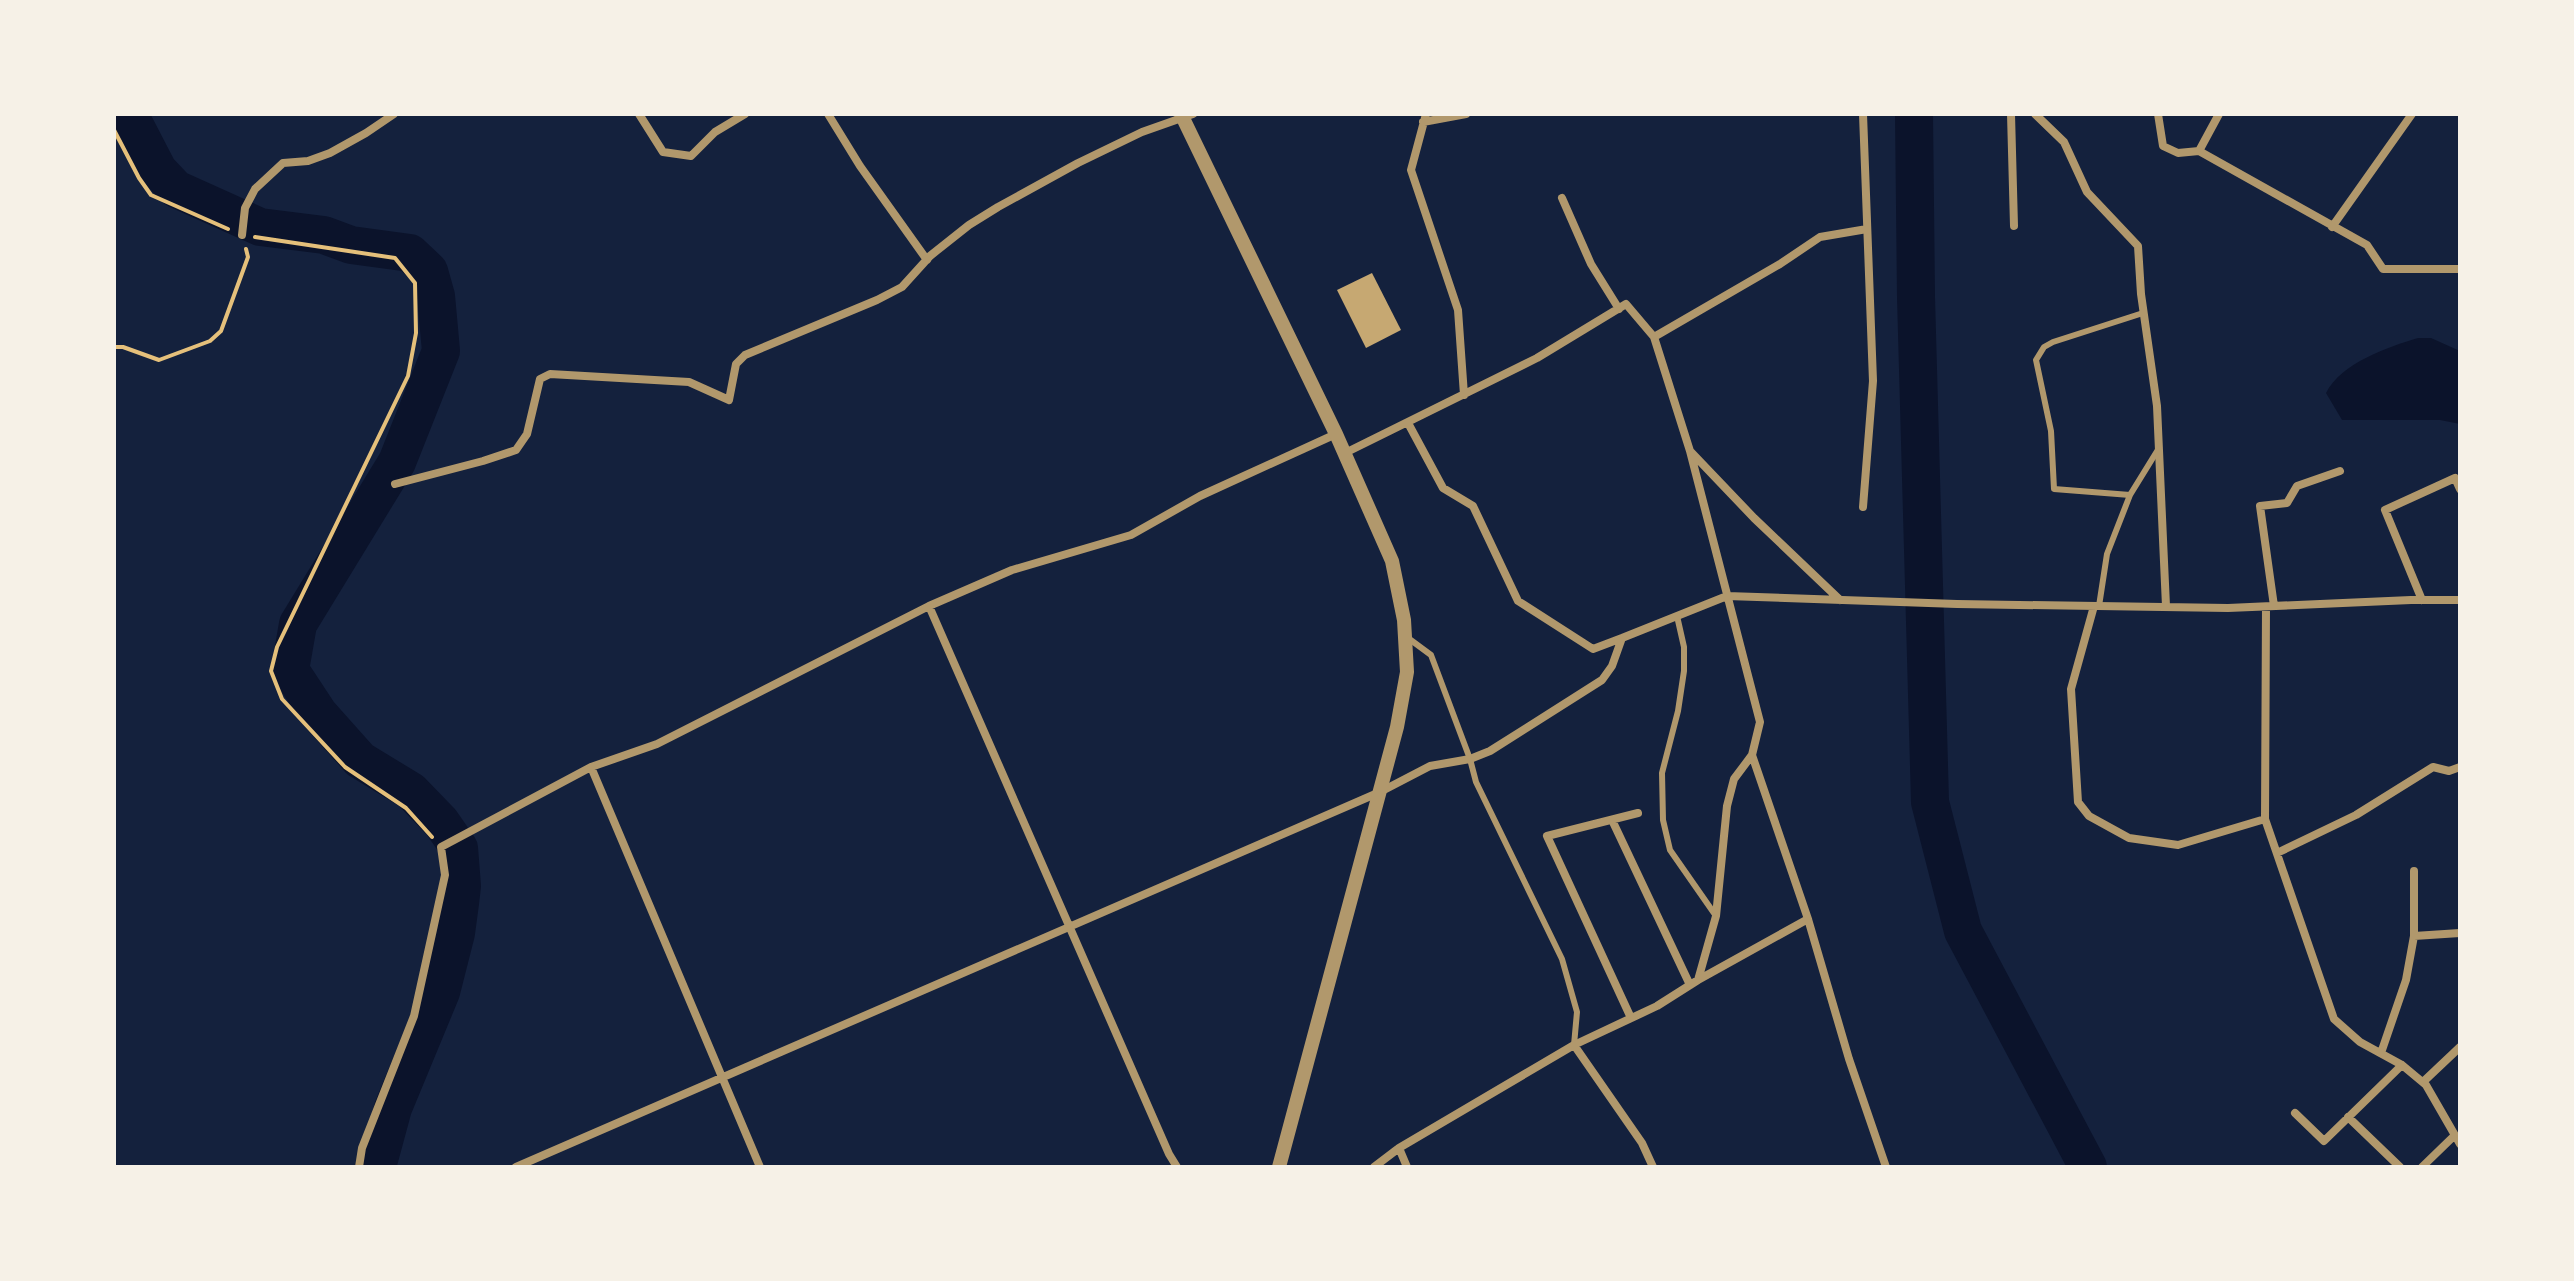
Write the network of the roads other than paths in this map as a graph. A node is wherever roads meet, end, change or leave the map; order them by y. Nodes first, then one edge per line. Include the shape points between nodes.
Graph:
1 (394, 114) edge
2 (639, 114) edge
3 (745, 114) edge
4 (828, 114) edge
5 (1466, 114) edge
6 (1863, 114) edge
7 (2011, 114) edge
8 (2035, 114) edge
9 (2158, 114) edge
10 (2219, 114) edge
11 (2412, 114) edge
12 (1186, 116) edge
13 (1424, 118) edge
14 (2199, 151) junction
15 (1562, 198) dead end
16 (2014, 226) dead end
17 (2332, 227) junction
18 (1867, 229) junction
19 (242, 235) road end
20 (927, 260) junction
21 (2460, 269) edge
22 (1619, 309) junction
23 (2143, 313) junction
24 (1654, 337) junction
25 (1464, 395) junction
26 (1408, 423) junction
27 (1336, 434) junction
28 (2159, 448) junction
29 (1690, 451) junction
30 (1345, 453) junction
31 (2340, 471) dead end
32 (395, 484) dead end
33 (2460, 489) edge
34 (2130, 495) junction
35 (1863, 507) dead end
36 (1727, 596) junction
37 (1840, 600) junction
38 (2422, 600) junction
39 (2460, 600) edge
40 (929, 606) junction
41 (2096, 606) junction
42 (2166, 606) junction
43 (2270, 607) junction
44 (1677, 616) junction
45 (1405, 636) junction
46 (1622, 638) junction
47 (1752, 755) junction
48 (1470, 759) junction
49 (591, 767) junction
50 (2460, 767) edge
51 (1380, 792) junction
52 (1638, 813) dead end
53 (2265, 819) junction
54 (1612, 820) junction
55 (2277, 853) junction
56 (2414, 871) dead end
57 (1716, 916) junction
58 (1808, 919) junction
59 (1068, 926) junction
60 (2460, 933) edge
61 (2414, 936) junction
62 (1694, 983) junction
63 (1631, 1018) junction
64 (1574, 1045) junction
65 (2460, 1047) edge
66 (2381, 1053) junction
67 (2402, 1065) junction
68 (721, 1076) junction
69 (2423, 1082) junction
70 (2295, 1113) dead end
71 (2348, 1117) junction
72 (2454, 1136) junction
73 (2460, 1144) edge
74 (1399, 1148) junction
75 (359, 1167) edge
76 (516, 1167) edge
77 (760, 1167) edge
78 (1177, 1167) edge
79 (1279, 1167) edge
80 (1374, 1167) edge
81 (1407, 1167) edge
82 (1653, 1167) edge
83 (1886, 1167) edge
84 (2400, 1167) edge
85 (2422, 1167) edge

1 - 19 street via 330,153 283,163 255,189 245,208
2 - 3 street via 663,152 691,156 715,132
4 - 20 street
5 - 13 street
6 - 18 street
7 - 16 street
8 - 23 street via 2064,142 2087,192 2138,246
9 - 14 street via 2163,146 2178,153
10 - 14 street
11 - 17 street
12 - 20 street via 1051,177 969,225
12 - 27 street
13 - 25 street via 1411,170 1458,310
14 - 17 street
15 - 22 street via 1591,264
17 - 21 street via 2367,245 2383,269
18 - 24 street via 1820,237
18 - 35 street via 1873,381
20 - 32 street via 902,287 745,355 736,364 729,400 689,382 550,374 540,379 527,434 516,450
22 - 24 street via 1626,304
22 - 25 street
23 - 28 street
23 - 34 lane via 2053,342 2036,360 2051,431 2054,489
24 - 29 street
25 - 26 street
26 - 30 street
26 - 46 street via 1443,488 1473,506 1518,601 1593,649
27 - 30 street
27 - 40 street via 1200,496 1131,535 1012,570
28 - 34 lane
28 - 42 street
29 - 36 street
29 - 37 street
30 - 45 street via 1392,561
31 - 43 street via 2297,486 2287,503 2260,506
33 - 38 street via 2455,478 2385,510
34 - 41 lane via 2104,564
36 - 37 street
36 - 44 street
36 - 47 street via 1760,722
37 - 41 street
38 - 39 street
38 - 43 street
40 - 49 street via 657,744
40 - 59 street
41 - 42 street
41 - 53 street via 2071,689 2078,802 2089,816 2129,838 2178,845
42 - 43 street
43 - 53 street
44 - 46 street
44 - 57 lane via 1684,671 1662,773 1663,820 1670,850
45 - 48 lane via 1431,655
45 - 51 street via 1407,672
46 - 48 street via 1602,680
47 - 57 street via 1734,779 1727,806
47 - 58 street
48 - 51 street via 1430,766
48 - 64 lane via 1476,782 1562,959 1577,1012
49 - 68 street
49 - 75 street via 441,847 445,875 414,1016
50 - 55 street via 2433,767 2356,815
51 - 59 street
51 - 79 street
52 - 54 street
53 - 55 street
54 - 62 street
54 - 63 street via 1547,836
55 - 66 street via 2334,1019
56 - 61 street
57 - 62 street
58 - 62 street
58 - 83 street
59 - 68 street
59 - 78 street
60 - 61 street
61 - 66 street via 2406,980
62 - 63 street
63 - 64 street
64 - 74 street
64 - 82 street
65 - 69 street
66 - 67 street
67 - 69 street
67 - 71 street
68 - 76 street
68 - 77 street
69 - 72 street
70 - 71 street via 2324,1141
71 - 84 street
72 - 73 street
72 - 85 street
74 - 80 street
74 - 81 street

